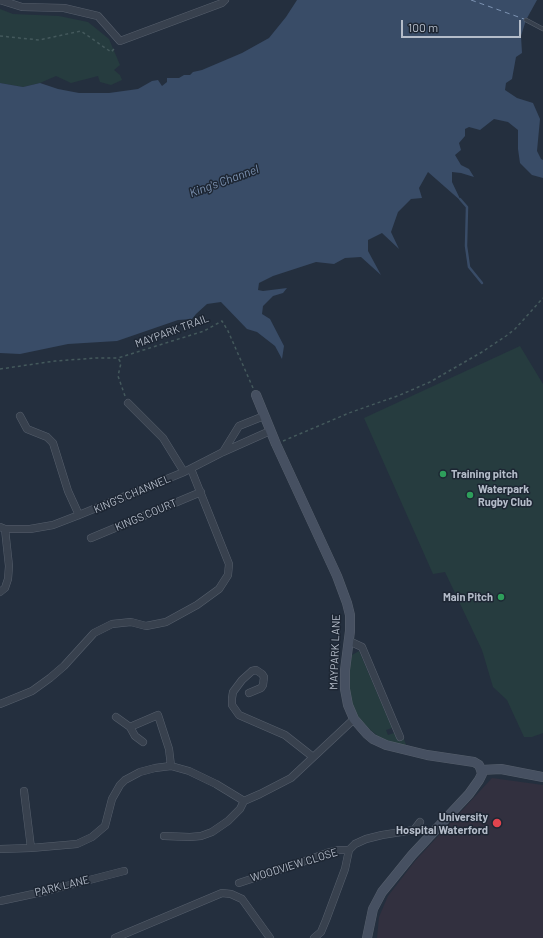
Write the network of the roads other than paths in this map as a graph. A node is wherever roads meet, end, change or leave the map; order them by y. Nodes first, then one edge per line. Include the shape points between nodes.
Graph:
1 (0, 0) edge
2 (225, 0) edge
3 (526, 20) dead end
4 (543, 29) edge
5 (256, 396) road end
6 (128, 403) road end
7 (20, 416) dead end
8 (264, 416) junction
9 (270, 431) junction
10 (223, 452) junction
11 (188, 470) junction
12 (200, 492) junction
13 (80, 516) junction
14 (3, 528) edge
15 (91, 538) dead end
16 (0, 592) edge
17 (349, 641) junction
18 (250, 692) dead end
19 (0, 704) edge
20 (116, 717) dead end
21 (354, 719) junction
22 (130, 727) junction
23 (400, 737) dead end
24 (143, 742) dead end
25 (313, 758) junction
26 (171, 766) junction
27 (481, 770) junction
28 (543, 777) edge
29 (24, 791) dead end
30 (244, 801) junction
31 (420, 822) dead end
32 (164, 836) dead end
33 (31, 848) junction
34 (0, 849) edge
35 (349, 850) junction
36 (124, 871) dead end
37 (239, 882) dead end
38 (0, 901) edge
39 (115, 938) edge
40 (270, 938) edge
41 (314, 938) edge
42 (367, 938) edge

1 - 2 street via 22,7 64,8 98,16 120,41
3 - 4 lane
5 - 8 street, MAYPARK LANE
6 - 11 street, KING'S CHANNEL
7 - 13 street, KING'S CHANNEL via 27,428 47,436 53,443 68,491
8 - 9 street, MAYPARK LANE
8 - 10 street via 240,426
9 - 10 street, KING'S CHANNEL
9 - 17 street, MAYPARK LANE via 341,586 350,615
10 - 11 street, KING'S CHANNEL
11 - 12 street
11 - 13 street, KING'S CHANNEL
12 - 15 street, KINGS COURT
12 - 19 street via 229,564 228,575 219,589 166,622 146,626 132,622 112,624 94,633 50,678 32,691
13 - 14 street, KING'S CHANNEL via 30,529
14 - 16 street via 9,566 5,588
17 - 21 street, MAYPARK LANE via 345,689 348,706
17 - 23 street via 362,648
18 - 25 street via 263,685 264,678 256,670 242,680 233,692 232,705 239,715 285,735
20 - 22 street
21 - 25 street
21 - 27 street, MAYPARK LANE via 367,734 386,745 471,762 479,765
22 - 24 street via 135,736
22 - 26 street via 158,715 169,749
25 - 30 street via 292,778
26 - 30 street via 191,772
26 - 33 street via 140,772 125,780 112,799 105,826 92,837 77,844
27 - 28 street via 501,769
27 - 42 street via 479,780 469,794 412,855 382,892 373,909
29 - 33 street
30 - 32 street via 228,821 212,832 190,838
31 - 35 street, WOODVIEW CLOSE via 414,830 366,839
33 - 34 street
35 - 37 street, WOODVIEW CLOSE via 327,853
35 - 41 street, WOODVIEW CLOSE via 345,869 326,920 321,932
36 - 38 street, PARK LANE
39 - 40 street via 222,892 242,900

